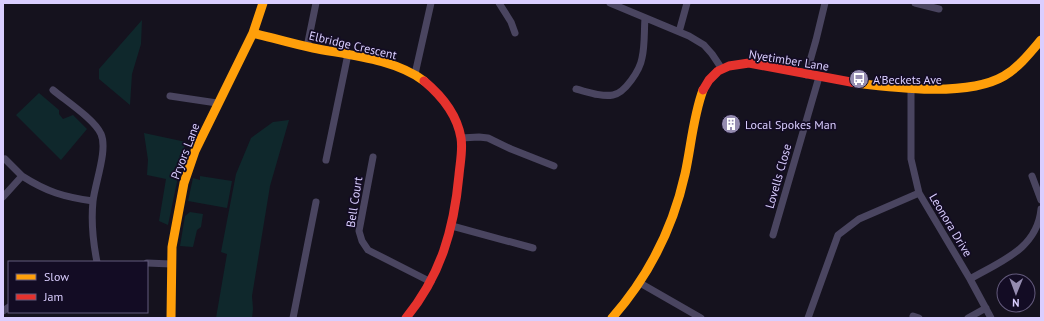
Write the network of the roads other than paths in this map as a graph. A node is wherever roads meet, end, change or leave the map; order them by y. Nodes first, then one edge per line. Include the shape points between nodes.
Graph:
1 (263, 3) edge
2 (316, 3) edge
3 (431, 3) edge
4 (499, 3) edge
5 (610, 3) edge
6 (687, 3) edge
7 (825, 3) edge
8 (915, 3) edge
9 (939, 9) dead end
10 (645, 18) junction
11 (679, 32) junction
12 (253, 33) junction
13 (515, 33) dead end
14 (1041, 40) edge
15 (307, 47) junction
16 (348, 54) junction
17 (722, 69) junction
18 (415, 74) junction
19 (806, 75) junction
20 (819, 77) junction
21 (911, 88) junction
22 (576, 89) dead end
23 (53, 90) dead end
24 (170, 96) dead end
25 (218, 103) junction
26 (461, 138) junction
27 (373, 157) dead end
28 (5, 159) dead end
29 (326, 160) dead end
30 (554, 166) dead end
31 (22, 176) junction
32 (1032, 176) dead end
33 (919, 192) junction
34 (3, 197) edge
35 (1041, 200) edge
36 (93, 201) junction
37 (316, 202) dead end
38 (1041, 209) edge
39 (452, 226) junction
40 (773, 236) dead end
41 (533, 248) dead end
42 (97, 261) edge
43 (148, 263) edge
44 (171, 264) junction
45 (970, 279) junction
46 (431, 282) junction
47 (640, 283) junction
48 (986, 308) junction
49 (171, 318) edge
50 (293, 318) edge
51 (406, 318) edge
52 (612, 318) edge
53 (701, 318) edge
54 (808, 318) edge
55 (968, 318) edge
56 (992, 318) edge

1 - 12 street, Pryors Lane
2 - 15 street
3 - 18 street
4 - 13 street
5 - 10 street
6 - 11 street
7 - 19 street
8 - 9 street
10 - 11 street
10 - 22 street via 642,59 634,76 622,91 613,95 603,95
11 - 17 street via 704,44
12 - 15 street, Elbridge Crescent
12 - 25 street, Pryors Lane
14 - 21 street, Nyetimber Lane via 1022,62 1000,78 960,88
15 - 16 street, Elbridge Crescent
16 - 18 street, Elbridge Crescent via 391,64
16 - 29 street
17 - 19 street, Nyetimber Lane via 749,64
17 - 47 street via 714,74 700,99 679,198 659,247
18 - 26 street, Elbridge Crescent via 433,86 448,105
19 - 20 street, Nyetimber Lane
20 - 21 street, Nyetimber Lane
20 - 40 street, Lovells Close
21 - 33 street, Leonora Drive via 911,159
23 - 36 street via 93,122 101,134 103,153
24 - 25 street
25 - 44 street, Pryors Lane via 184,183
26 - 30 street via 488,138
26 - 39 street, Elbridge Crescent via 460,174
27 - 46 street, Bell Court via 359,231 362,241 368,250
28 - 31 street
31 - 34 street
31 - 36 street via 54,193
32 - 35 street
33 - 45 street, Leonora Drive
33 - 54 street via 859,219 838,235
36 - 42 street via 92,238
37 - 50 street
38 - 45 street via 1033,235 1021,250
39 - 41 street
39 - 46 street, Elbridge Crescent
43 - 44 street
44 - 49 street, Pryors Lane
45 - 48 street, Leonora Drive
46 - 51 street, Elbridge Crescent
47 - 52 street via 625,305
47 - 53 street
48 - 55 street
48 - 56 street, Leonora Drive

